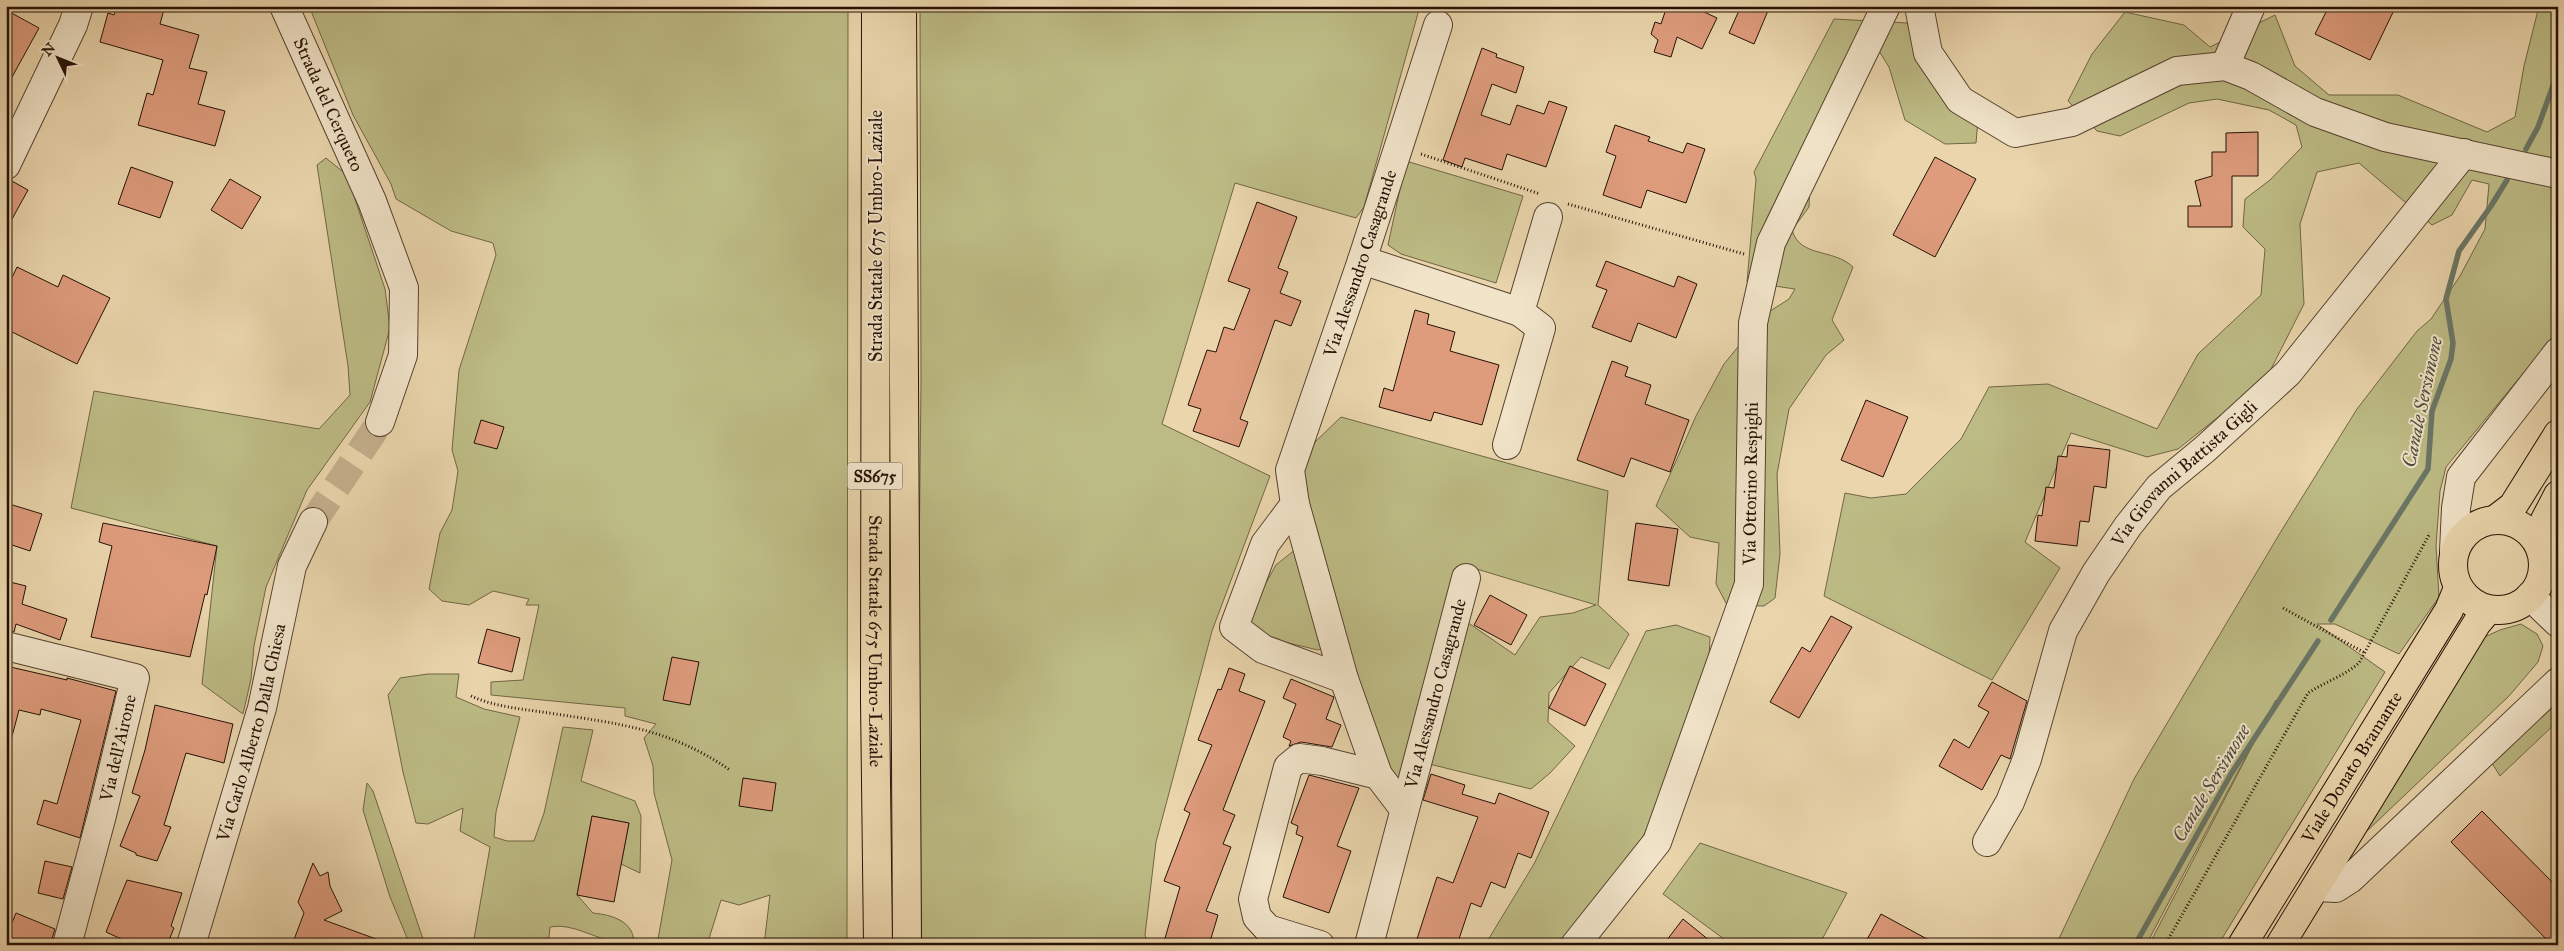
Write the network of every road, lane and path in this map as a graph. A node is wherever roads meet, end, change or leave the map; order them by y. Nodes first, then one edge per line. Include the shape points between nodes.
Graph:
1 (79, 6) edge
2 (284, 6) edge
3 (876, 6) edge
4 (902, 6) edge
5 (1919, 6) edge
6 (2251, 6) edge
7 (1878, 9) edge
8 (1438, 25) dead end
9 (2225, 66) junction
10 (1399, 147) junction
11 (2464, 152) junction
12 (6, 165) edge
13 (2558, 174) edge
14 (1553, 206) junction
15 (1362, 260) junction
16 (1767, 261) junction
17 (1520, 312) junction
18 (2558, 352) edge
19 (380, 422) tunnel mouth
20 (2558, 434) edge
21 (1507, 445) dead end
22 (2558, 495) edge
23 (1295, 504) junction
24 (2496, 519) junction
25 (313, 522) tunnel mouth
26 (2433, 529) dead end
27 (2538, 543) junction
28 (2454, 551) junction
29 (1466, 578) dead end
30 (2458, 588) junction
31 (2530, 596) junction
32 (2283, 608) dead end
33 (2488, 610) junction
34 (2558, 623) edge
35 (6, 646) edge
36 (2365, 653) junction
37 (1344, 679) junction
38 (2558, 682) edge
39 (471, 696) dead end
40 (730, 770) dead end
41 (1378, 775) junction
42 (1404, 809) junction
43 (1987, 842) dead end
44 (2317, 887) junction
45 (67, 945) edge
46 (191, 945) edge
47 (878, 945) edge
48 (906, 945) edge
49 (1320, 945) edge
50 (1369, 945) edge
51 (1575, 945) edge
52 (2165, 945) edge
53 (2242, 945) edge
54 (2280, 945) edge

1 - 12 street
2 - 19 street, Strada del Cerqueto via 372,201 404,288 403,355
3 - 47 main road, Strada Statale 675 Umbro-Laziale / SS675
4 - 48 main road, Strada Statale 675 Umbro-Laziale / SS675
5 - 9 street via 1928,54 1960,100 2015,133 2072,122 2177,71
6 - 9 street
7 - 16 street, Via Ottorino Respighi via 1771,243
8 - 10 street, Via Alessandro Casagrande
9 - 11 street via 2251,76 2324,115 2384,137
10 - 14 path
10 - 15 street, Via Alessandro Casagrande
11 - 13 street
11 - 43 street, Via Giovanni Battista Gigli via 2288,373 2159,487 2128,526 2063,631 2027,759 2010,802
14 - 16 path
14 - 17 street
15 - 17 street
15 - 23 street, Via Alessandro Casagrande via 1290,470
16 - 51 street, Via Ottorino Respighi via 1754,323 1749,584 1657,842
17 - 21 street via 1542,328
18 - 28 street via 2461,477
20 - 24 main road via 2513,506
22 - 27 main road
23 - 37 street, Via Alessandro Casagrande
23 - 37 street via 1265,544 1234,627 1263,648
24 - 27 main road via 2520,525
24 - 28 main road via 2470,529
25 - 46 street, Via Carlo Alberto Dalla Chiesa via 292,566 262,708
26 - 36 path
27 - 31 main road via 2543,571
28 - 30 main road via 2452,570
29 - 42 street, Via Alessandro Casagrande
30 - 33 main road via 2471,602
30 - 53 main road, Viale Donato Bramante via 2449,610
31 - 33 main road via 2511,608
31 - 34 street
32 - 36 path
33 - 44 main road, Viale Donato Bramante via 2477,623
35 - 45 street, Via dell'Airone via 134,678
36 - 52 path via 2346,674 2326,681 2308,693
37 - 41 street, Via Alessandro Casagrande
38 - 44 street via 2350,879 2336,888
39 - 40 path via 483,702 514,708 641,727 706,753
41 - 42 street, Via Alessandro Casagrande
41 - 49 street, Via Alessandro Casagrande via 1300,758 1288,767 1253,900 1257,917 1268,930
42 - 50 street, Via Alessandro Casagrande
44 - 54 main road, Viale Donato Bramante

